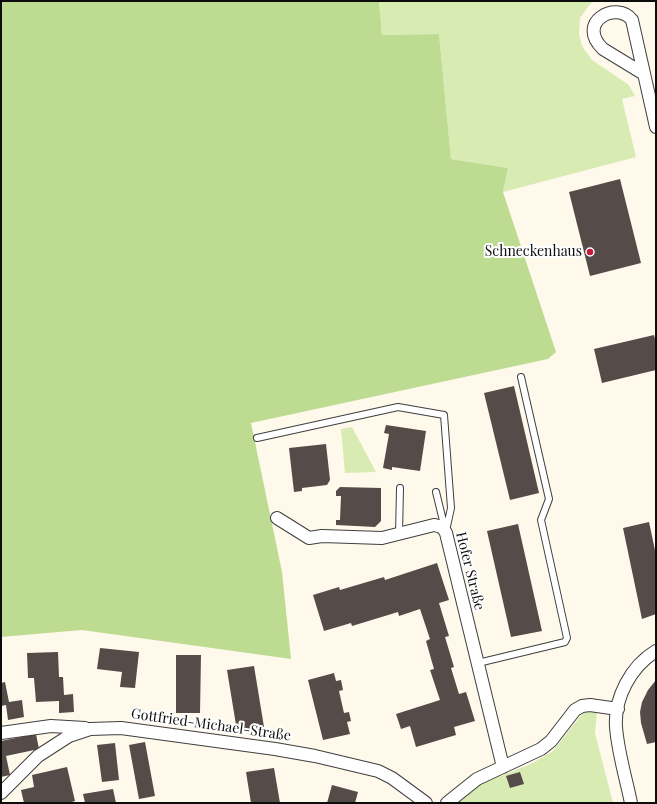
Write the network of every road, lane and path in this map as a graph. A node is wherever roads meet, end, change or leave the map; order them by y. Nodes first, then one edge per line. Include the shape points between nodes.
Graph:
1 (649, 78) edge
2 (656, 127) edge
3 (521, 377) dead end
4 (257, 438) dead end
5 (400, 488) dead end
6 (436, 492) dead end
7 (277, 518) dead end
8 (446, 533) junction
9 (399, 534) junction
10 (656, 651) edge
11 (478, 662) junction
12 (618, 709) junction
13 (90, 729) junction
14 (1, 733) edge
15 (503, 767) junction
16 (1, 793) edge
17 (426, 803) edge
18 (447, 803) edge
19 (631, 803) edge

1 - 1 street via 598,44 593,30 600,16 615,11 628,14
1 - 2 street
3 - 11 lane via 549,499 541,520 567,638 565,642
4 - 8 lane via 398,406 444,415 451,508
5 - 9 lane
6 - 8 lane
7 - 9 street, Hofer Straße via 309,538 382,538
8 - 9 street, Hofer Straße via 441,527 434,525
8 - 11 street, Hofer Straße
10 - 12 street via 638,666 629,679 621,695
11 - 15 street, Hofer Straße
12 - 15 street via 590,705 574,710 551,741 541,749
12 - 19 street via 618,742
13 - 14 street via 51,726
13 - 16 street, Gottfried-Michael-Straße via 69,736 38,756
13 - 17 street, Gottfried-Michael-Straße via 121,728 275,748 315,756 378,771
15 - 18 street via 478,779

